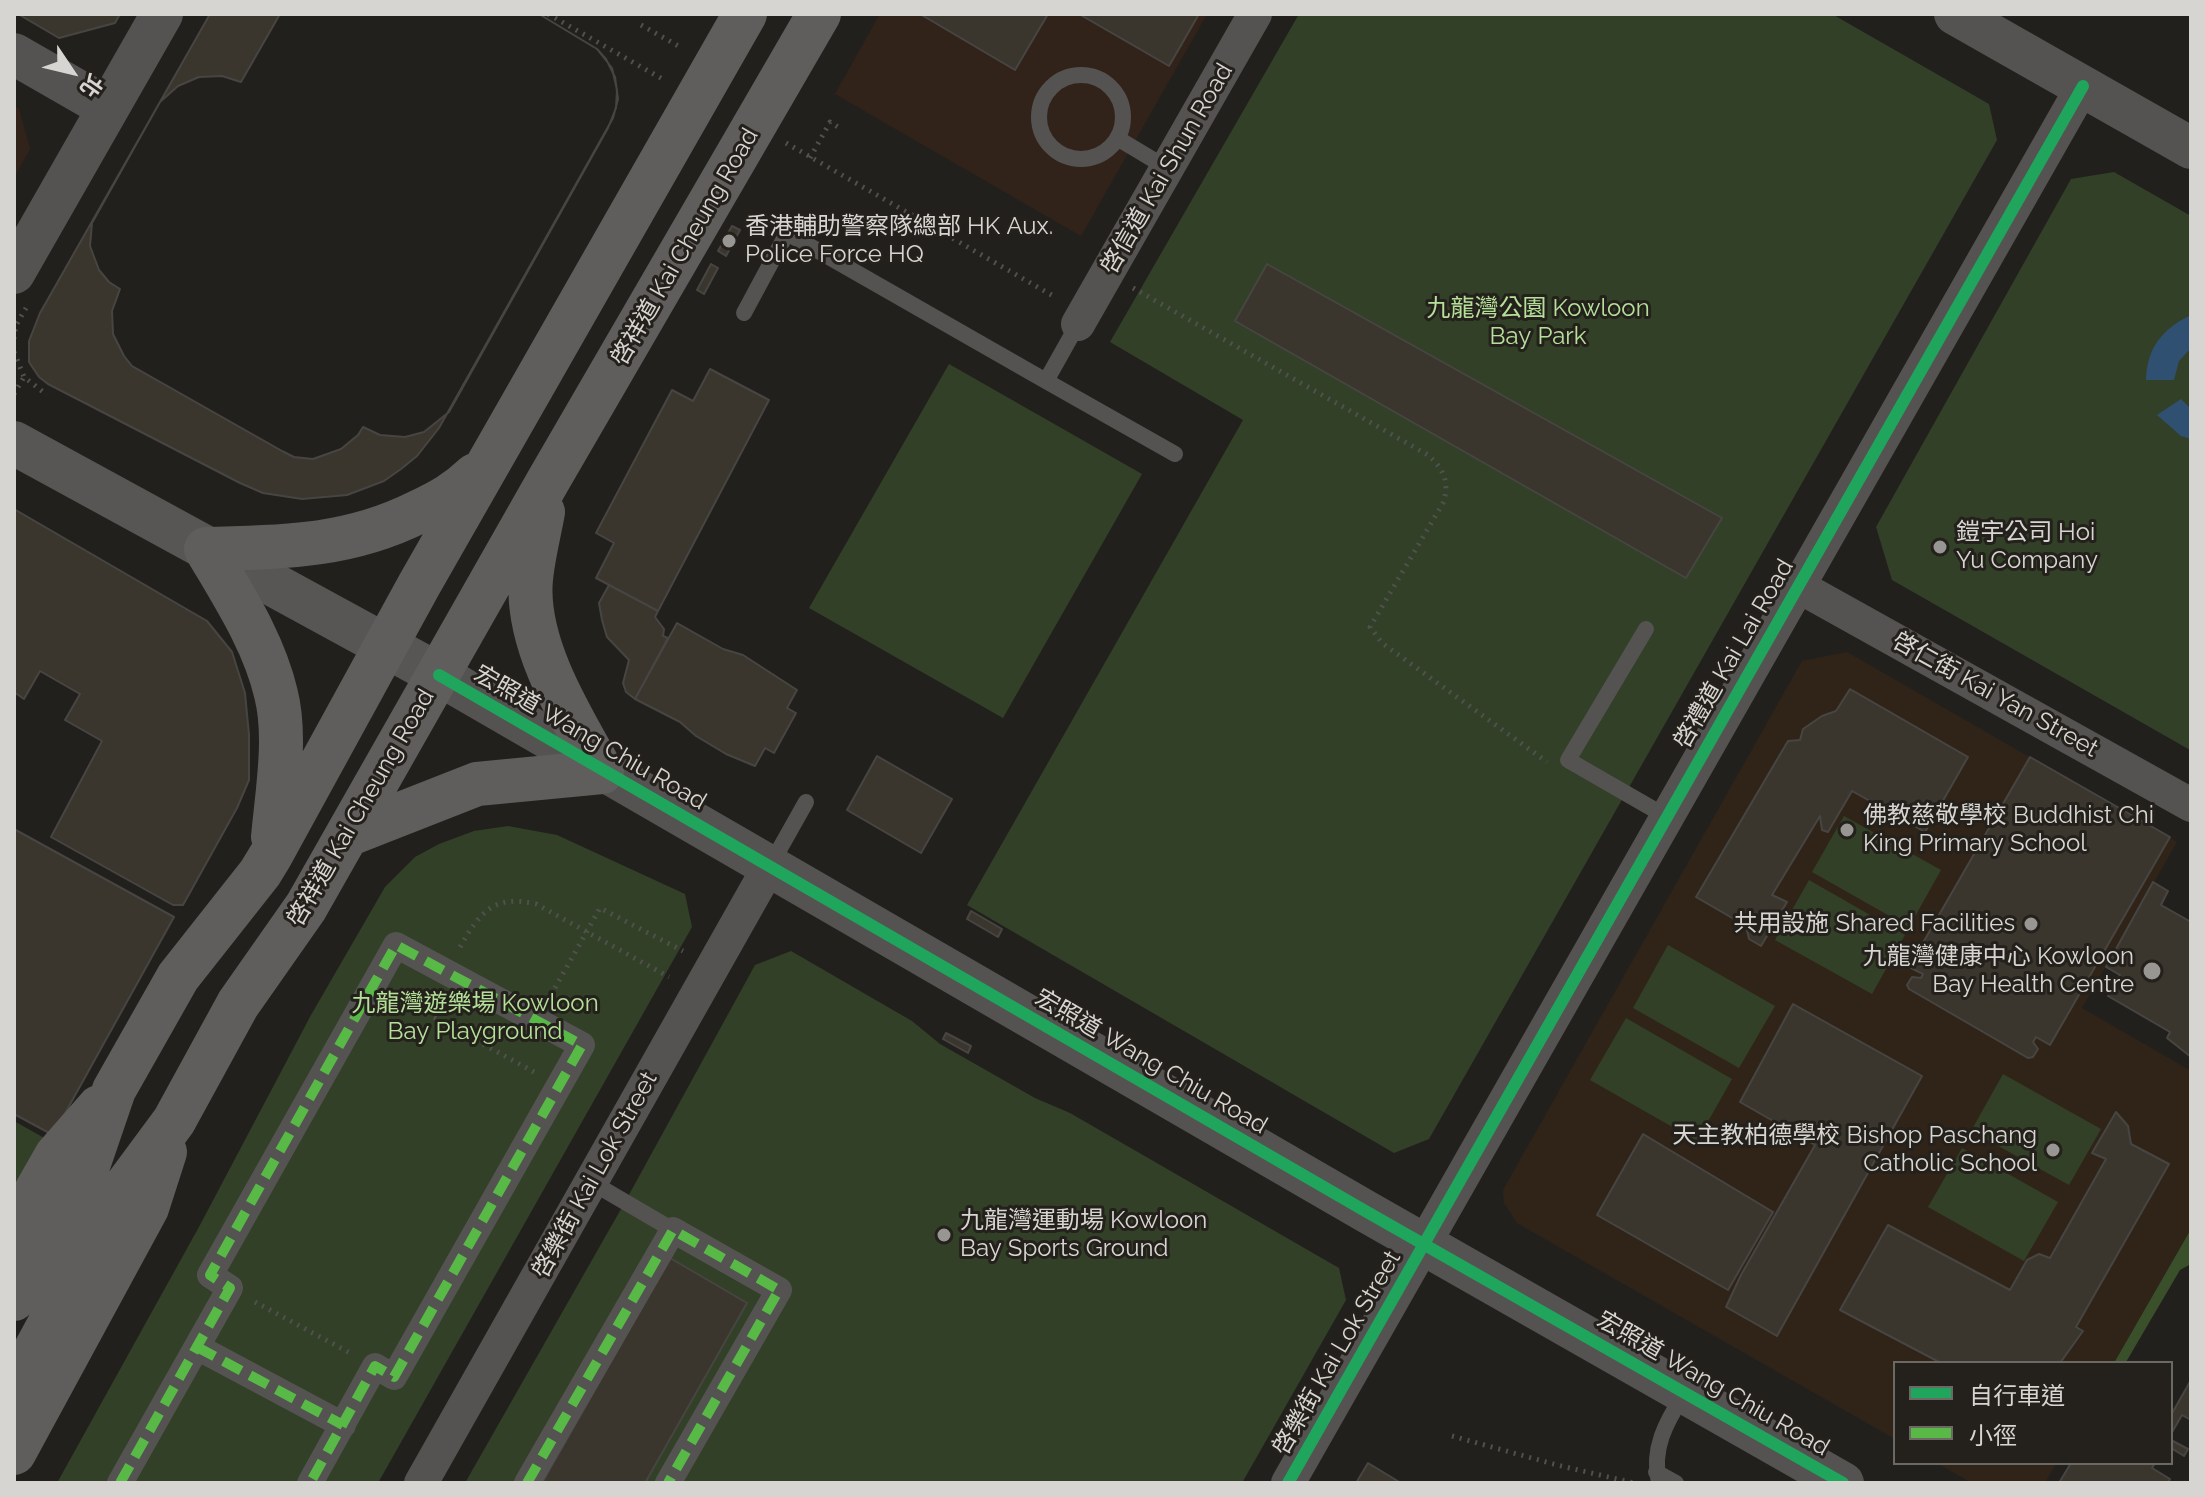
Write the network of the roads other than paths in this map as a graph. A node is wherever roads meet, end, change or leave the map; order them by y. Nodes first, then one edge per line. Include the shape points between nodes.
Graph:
1 (162, 14) edge
2 (745, 14) edge
3 (819, 14) edge
4 (1255, 14) edge
5 (1955, 14) edge
6 (14, 54) edge
7 (2083, 86) junction
8 (108, 108) junction
9 (1117, 138) junction
10 (2191, 148) edge
11 (1167, 168) junction
12 (14, 273) edge
13 (744, 313) dead end
14 (1078, 324) joint
15 (1046, 381) junction
16 (14, 443) edge
17 (1175, 454) dead end
18 (494, 455) junction
19 (548, 481) junction
20 (206, 549) junction
21 (1798, 586) junction
22 (1646, 629) dead end
23 (386, 647) junction
24 (439, 675) junction
25 (602, 772) junction
26 (806, 802) dead end
27 (2191, 805) edge
28 (1667, 817) junction
29 (347, 835) junction
30 (271, 855) junction
31 (769, 867) junction
32 (114, 1090) junction
33 (174, 1121) junction
34 (591, 1182) junction
35 (14, 1230) edge
36 (673, 1230) junction
37 (1424, 1244) junction
38 (14, 1299) edge
39 (197, 1347) junction
40 (14, 1389) edge
41 (1685, 1393) junction
42 (343, 1425) junction
43 (14, 1453) edge
44 (1658, 1477) edge
45 (120, 1483) edge
46 (310, 1483) edge
47 (421, 1483) edge
48 (527, 1483) edge
49 (668, 1483) edge
50 (1288, 1483) edge
51 (1676, 1483) edge
52 (1843, 1483) edge

1 - 8 street
2 - 18 main road
3 - 19 main road, 啓祥道 Kai Cheung Road
4 - 11 street, 啓信道 Kai Shun Road
5 - 7 street
6 - 8 street
7 - 10 street
7 - 21 street, 啓禮道 Kai Lai Road
8 - 12 street
9 - 9 lane via 1095,157 1067,157 1045,140 1039,113 1043,100 1061,80 1088,75 1100,79 1119,99 1123,112
9 - 11 lane
11 - 14 street, 啓信道 Kai Shun Road
13 - 15 lane via 787,233
14 - 15 lane
15 - 17 lane
16 - 20 main road, 宏照道 Wang Chiu Road
18 - 20 main road via 456,493 367,534 290,547
18 - 23 main road
19 - 24 main road, 啓祥道 Kai Cheung Road
19 - 25 main road via 531,581 537,636 559,697
20 - 23 main road, 宏照道 Wang Chiu Road
20 - 30 main road via 249,621 276,694 279,770
21 - 27 street, 啓仁街 Kai Yan Street
21 - 28 street, 啓禮道 Kai Lai Road
22 - 28 lane via 1568,760
23 - 24 main road, 宏照道 Wang Chiu Road
23 - 30 main road
24 - 25 street, 宏照道 Wang Chiu Road
24 - 29 main road, 啓祥道 Kai Cheung Road
25 - 29 main road via 477,784
25 - 31 street, 宏照道 Wang Chiu Road
26 - 31 lane
28 - 37 street, 啓禮道 Kai Lai Road
29 - 33 main road, 啓祥道 Kai Cheung Road via 306,907 238,1004
30 - 32 main road via 178,977
31 - 34 street, 啓樂街 Kai Lok Street
31 - 37 street, 宏照道 Wang Chiu Road
32 - 35 main road via 56,1156
32 - 38 main road via 87,1169
33 - 40 main road, 啓祥道 Kai Cheung Road via 120,1194
33 - 43 main road via 147,1208
34 - 36 lane
34 - 47 street, 啓樂街 Kai Lok Street
36 - 48 street
36 - 49 street via 779,1290
37 - 41 street, 宏照道 Wang Chiu Road
37 - 50 street, 啓樂街 Kai Lok Street
39 - 42 street
39 - 42 street via 230,1288 210,1275 396,945 582,1045 394,1377 375,1366
39 - 45 street
41 - 44 lane via 1660,1438
41 - 52 street, 宏照道 Wang Chiu Road
42 - 46 street
44 - 51 lane

